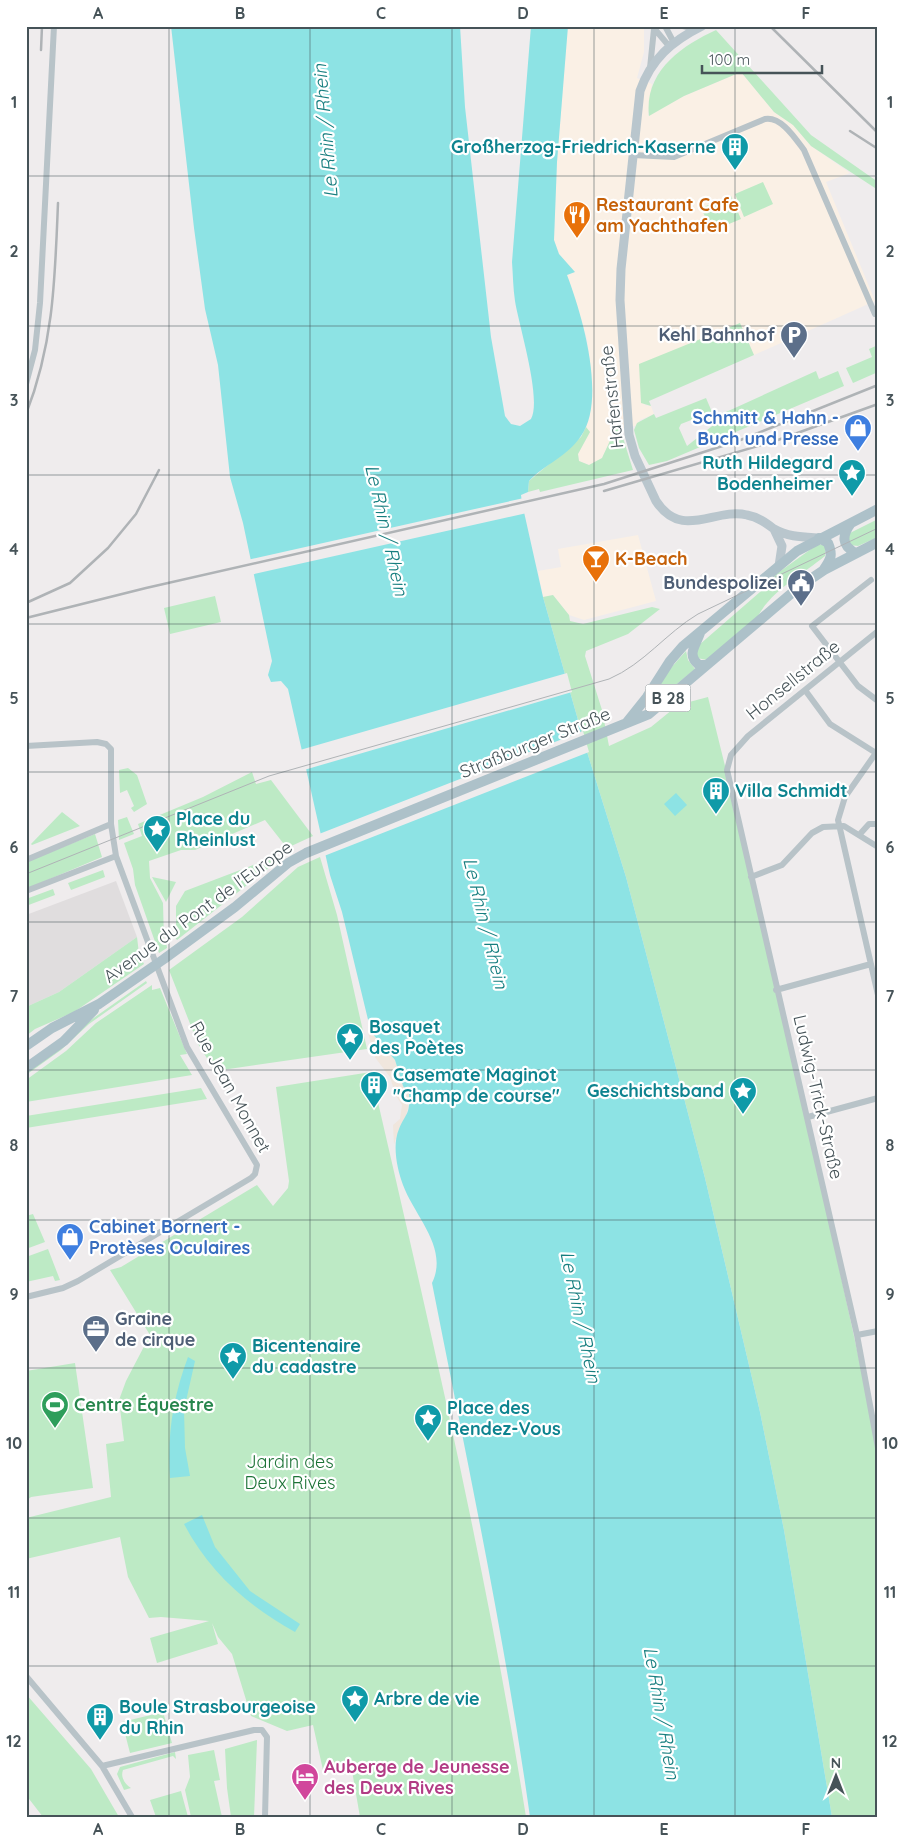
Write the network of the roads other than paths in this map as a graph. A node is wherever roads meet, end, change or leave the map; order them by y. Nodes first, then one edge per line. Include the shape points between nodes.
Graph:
1 (54, 26) edge
2 (665, 26) edge
3 (683, 26) edge
4 (654, 28) edge
5 (700, 28) edge
6 (672, 44) junction
7 (650, 68) junction
8 (633, 155) junction
9 (875, 314) dead end
10 (26, 384) edge
11 (878, 509) edge
12 (852, 522) junction
13 (774, 529) junction
14 (819, 538) junction
15 (878, 542) edge
16 (856, 553) junction
17 (779, 566) junction
18 (824, 570) junction
19 (871, 580) dead end
20 (878, 631) edge
21 (700, 633) junction
22 (840, 661) junction
23 (707, 665) junction
24 (805, 690) junction
25 (878, 701) edge
26 (625, 724) junction
27 (26, 746) edge
28 (877, 752) edge
29 (731, 755) joint
30 (111, 824) junction
31 (878, 824) edge
32 (838, 826) junction
33 (860, 834) junction
34 (878, 847) edge
35 (317, 848) joint
36 (116, 856) junction
37 (26, 860) edge
38 (751, 877) junction
39 (26, 891) edge
40 (871, 964) junction
41 (776, 990) junction
42 (878, 995) edge
43 (99, 1004) junction
44 (26, 1046) edge
45 (26, 1068) edge
46 (878, 1098) edge
47 (808, 1117) junction
48 (26, 1297) edge
49 (878, 1331) edge
50 (857, 1335) junction
51 (878, 1448) edge
52 (26, 1676) edge
53 (102, 1766) junction
54 (132, 1817) edge
55 (265, 1817) edge

1 - 10 street via 40,303 35,350
2 - 6 street
3 - 5 street
4 - 6 street
4 - 7 street
5 - 6 street, Hafenstraße
6 - 7 street, Hafenstraße
7 - 8 street, Hafenstraße via 640,91
8 - 9 street via 674,157 765,120 776,120 804,150
8 - 13 street, Hafenstraße via 620,300 629,435 635,456 660,507 674,517 701,522 742,514 757,518
11 - 12 main road, Straßburger Straße / B 28
12 - 14 main road, Straßburger Straße / B 28
12 - 16 main road via 844,540
13 - 14 street, Hafenstraße via 798,538
13 - 17 street via 782,546
14 - 17 main road, Straßburger Straße / B 28
14 - 18 main road via 828,543 832,556
15 - 16 main road, Straßburger Straße / B 28
16 - 18 main road, Straßburger Straße / B 28
17 - 21 main road, Straßburger Straße / B 28
18 - 23 main road, Straßburger Straße / B 28 via 798,587
19 - 22 street via 812,626
20 - 22 street, Honsellstraße
21 - 23 main road via 692,657 699,665
21 - 26 main road, Straßburger Straße / B 28 via 677,652 648,697
22 - 24 street, Honsellstraße
22 - 25 street via 858,686
23 - 26 main road, Straßburger Straße / B 28 via 649,714
24 - 28 street via 830,724
24 - 29 street, Honsellstraße via 748,736
26 - 35 main road, Straßburger Straße
27 - 30 street, Rue Jean Monnet via 106,744 111,749
28 - 32 street via 845,797
29 - 38 street, Ludwig-Trick-Straße via 727,770 729,784
30 - 36 street, Rue Jean Monnet
30 - 37 street
31 - 33 street via 869,824
32 - 33 street
32 - 38 street via 817,829 782,865
32 - 40 street
33 - 34 street
35 - 43 main road, Avenue du Pont de l'Europe via 288,863 235,907
36 - 39 street
36 - 48 street, Rue Jean Monnet via 187,1047 253,1155 257,1170 243,1183 78,1281
38 - 41 street, Ludwig-Trick-Straße
40 - 41 street
40 - 42 street
41 - 47 street, Ludwig-Trick-Straße
43 - 44 main road, Avenue du Pont de l'Europe via 52,1028
43 - 45 main road, Avenue du Pont de l'Europe via 64,1040
46 - 47 street
47 - 50 street, Ludwig-Trick-Straße
49 - 50 street
50 - 51 street, Ludwig-Trick-Straße
52 - 53 street
53 - 54 street
53 - 55 street via 257,1729 264,1731

